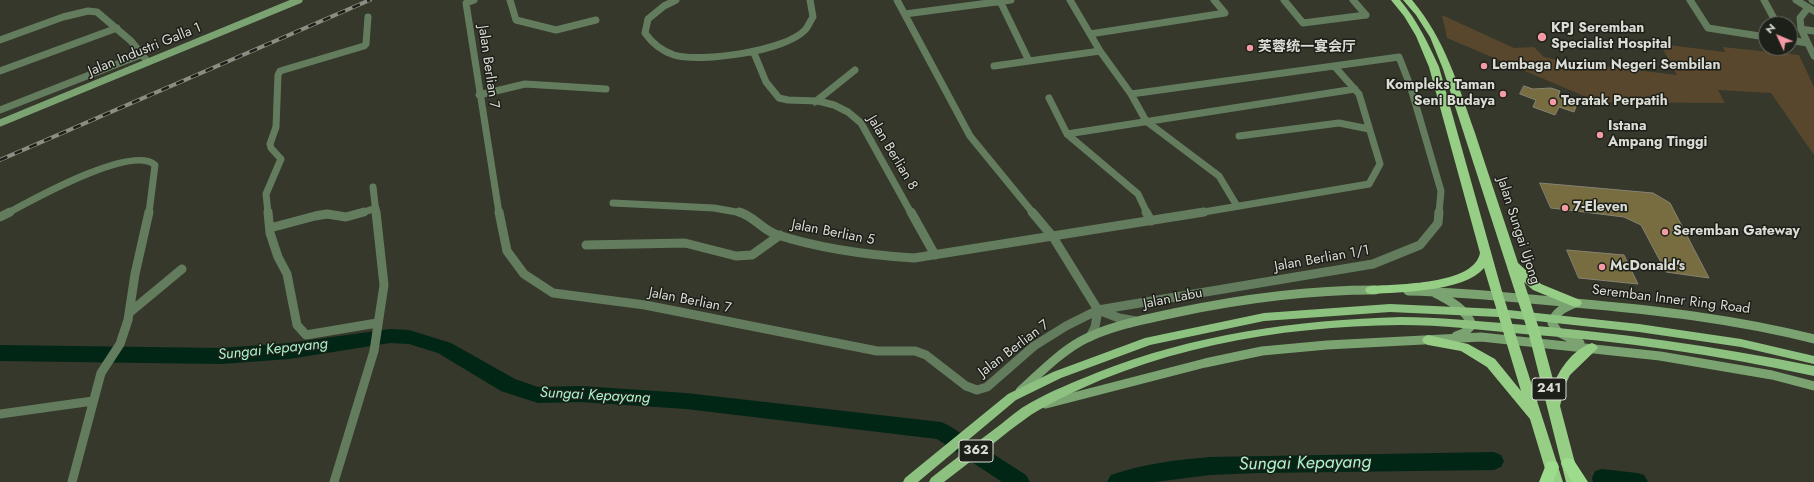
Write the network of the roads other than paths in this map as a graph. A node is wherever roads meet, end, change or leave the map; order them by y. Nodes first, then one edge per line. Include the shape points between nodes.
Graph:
1 (299, 0) edge
2 (474, 0) edge
3 (510, 0) edge
4 (676, 0) edge
5 (810, 0) edge
6 (897, 0) edge
7 (1011, 0) edge
8 (1070, 0) edge
9 (1214, 0) edge
10 (1284, 0) edge
11 (1353, 0) edge
12 (1395, 0) edge
13 (1407, 0) edge
14 (1690, 0) edge
15 (1764, 0) edge
16 (1796, 0) edge
17 (1000, 2) junction
18 (1811, 9) edge
19 (905, 14) junction
20 (1773, 16) edge
21 (368, 17) dead end
22 (596, 20) dead end
23 (117, 28) junction
24 (1801, 29) junction
25 (1814, 31) edge
26 (1090, 34) junction
27 (1758, 36) edge
28 (0, 40) edge
29 (1798, 41) edge
30 (1807, 43) junction
31 (1100, 51) junction
32 (754, 53) junction
33 (143, 54) junction
34 (1814, 56) edge
35 (1029, 61) junction
36 (148, 62) junction
37 (994, 66) dead end
38 (1336, 67) junction
39 (855, 70) dead end
40 (0, 71) edge
41 (606, 89) dead end
42 (1355, 89) junction
43 (1131, 94) junction
44 (479, 95) junction
45 (1049, 98) dead end
46 (815, 102) junction
47 (0, 110) edge
48 (1146, 121) junction
49 (0, 123) edge
50 (1370, 129) junction
51 (1067, 134) junction
52 (1239, 136) dead end
53 (373, 187) dead end
54 (613, 203) dead end
55 (1237, 206) junction
56 (376, 208) junction
57 (0, 217) edge
58 (1151, 221) junction
59 (270, 228) junction
60 (780, 235) junction
61 (1053, 238) junction
62 (586, 245) dead end
63 (1486, 253) junction
64 (935, 255) junction
65 (1512, 264) junction
66 (182, 268) dead end
67 (1370, 290) junction
68 (1432, 291) junction
69 (1497, 295) junction
70 (1523, 298) junction
71 (1576, 303) junction
72 (1098, 310) junction
73 (129, 313) junction
74 (1136, 321) junction
75 (377, 325) junction
76 (1090, 337) junction
77 (1452, 338) junction
78 (1814, 339) edge
79 (1428, 340) junction
80 (1512, 340) junction
81 (1537, 343) junction
82 (1592, 348) junction
83 (1814, 360) edge
84 (1814, 371) edge
85 (1814, 386) edge
86 (1012, 397) junction
87 (93, 401) junction
88 (1554, 407) junction
89 (1032, 408) junction
90 (0, 414) edge
91 (1539, 425) junction
92 (1575, 476) edge
93 (1551, 477) edge
94 (72, 482) edge
95 (334, 482) edge
96 (909, 482) edge
97 (935, 482) edge

1 - 36 main road, Jalan Industri Galla 1
2 - 44 street, Jalan Berlian 7 via 466,3
3 - 22 street via 516,20 556,30
4 - 32 street via 648,19 645,33 651,41 678,56
5 - 32 street via 811,24 806,32 777,46
6 - 19 street
7 - 17 street
8 - 26 street
9 - 26 street via 1225,13
10 - 11 street via 1303,23 1366,15
12 - 63 highway, 241 via 1420,36 1434,67
13 - 65 highway, Jalan Sungai Ujong / 241 via 1434,37 1448,69
14 - 27 street via 1708,28
15 - 20 street
16 - 18 street
17 - 19 street
17 - 35 street
18 - 24 street via 1800,18
19 - 61 street via 970,136
21 - 59 street via 364,46 287,68 278,75 276,127 270,144 281,159 266,194
23 - 28 street via 97,12 82,12
23 - 33 street via 130,38
23 - 40 street
24 - 25 street
24 - 30 street
26 - 31 street
29 - 30 street
30 - 34 street
31 - 35 street
31 - 43 street
32 - 46 street, Jalan Berlian 8 via 768,84 778,97
33 - 36 street
33 - 47 street
35 - 37 street
36 - 49 main road, Jalan Industri Galla 1
38 - 42 street
38 - 43 street
38 - 72 street, Jalan Berlian 1/1 via 1399,57 1442,191 1438,223 1420,245 1374,264
39 - 46 street
41 - 44 street via 525,84
42 - 48 street
42 - 50 street via 1360,94
43 - 48 street
44 - 72 street, Jalan Berlian 7 via 507,251 524,274 553,293 645,305 877,351 915,351 926,355 966,386 977,390 986,387 1034,346
45 - 51 street
46 - 64 street, Jalan Berlian 8 via 833,103 851,112 861,123
48 - 51 street
48 - 55 street via 1219,176
50 - 52 street via 1339,123
50 - 55 street, Jalan Berlian 5 via 1380,164 1369,184
51 - 58 street via 1138,194
53 - 56 street
54 - 60 street, Jalan Berlian 5 via 714,208 741,212
55 - 58 street, Jalan Berlian 5
56 - 59 street via 346,217 321,215
56 - 75 street via 384,285
57 - 73 street via 46,192 114,164 138,160 153,163 155,165 151,202
58 - 61 street, Jalan Berlian 5
59 - 75 street via 278,257 287,274 297,325 302,332 314,334
60 - 62 street via 752,255 736,256 685,243
60 - 64 street, Jalan Berlian 5 via 802,242 872,254 914,258
61 - 64 street, Jalan Berlian 5
61 - 72 street
63 - 67 highway via 1485,259 1473,273 1426,285
63 - 69 highway, 241
65 - 70 highway, Jalan Sungai Ujong / 241
65 - 71 highway via 1537,287
66 - 73 street
67 - 68 main road, Jalan Labu / 362
67 - 74 main road, Jalan Labu / 362 via 1250,299
68 - 69 main road, Jalan Labu / 362
68 - 77 main road via 1453,302 1470,319 1472,325 1469,329
69 - 70 main road, 362
69 - 80 highway, 241
70 - 71 main road, Seremban Inner Ring Road
70 - 81 highway, Jalan Sungai Ujong / 241
71 - 78 main road, Seremban Inner Ring Road via 1729,319
71 - 82 main road via 1559,311 1552,324 1555,330 1566,338
72 - 74 street
72 - 76 street
73 - 87 street via 120,344 101,373
74 - 76 main road, Jalan Labu / 362
75 - 95 street via 374,351
76 - 86 main road, Jalan Labu / 362 via 1069,349
77 - 79 main road, 362
77 - 80 main road, 362
79 - 89 main road, 362 via 1262,351 1205,363
79 - 91 highway via 1464,347 1491,362
80 - 81 main road, 362
80 - 91 highway, 241
81 - 82 main road
81 - 88 highway, Jalan Sungai Ujong / 241
82 - 85 main road via 1660,356 1772,375
82 - 88 highway via 1575,359 1566,369 1558,385
83 - 86 main road via 1741,343 1639,328 1499,313 1390,308 1264,316 1149,341 1056,375
84 - 89 main road via 1753,358 1642,341 1402,321 1305,326 1234,337 1152,358 1082,383
86 - 96 main road, Jalan Labu / 362
87 - 90 street
87 - 94 street
88 - 92 highway, Jalan Sungai Ujong / 241 via 1560,435
89 - 97 main road, 362
91 - 93 highway, 241

